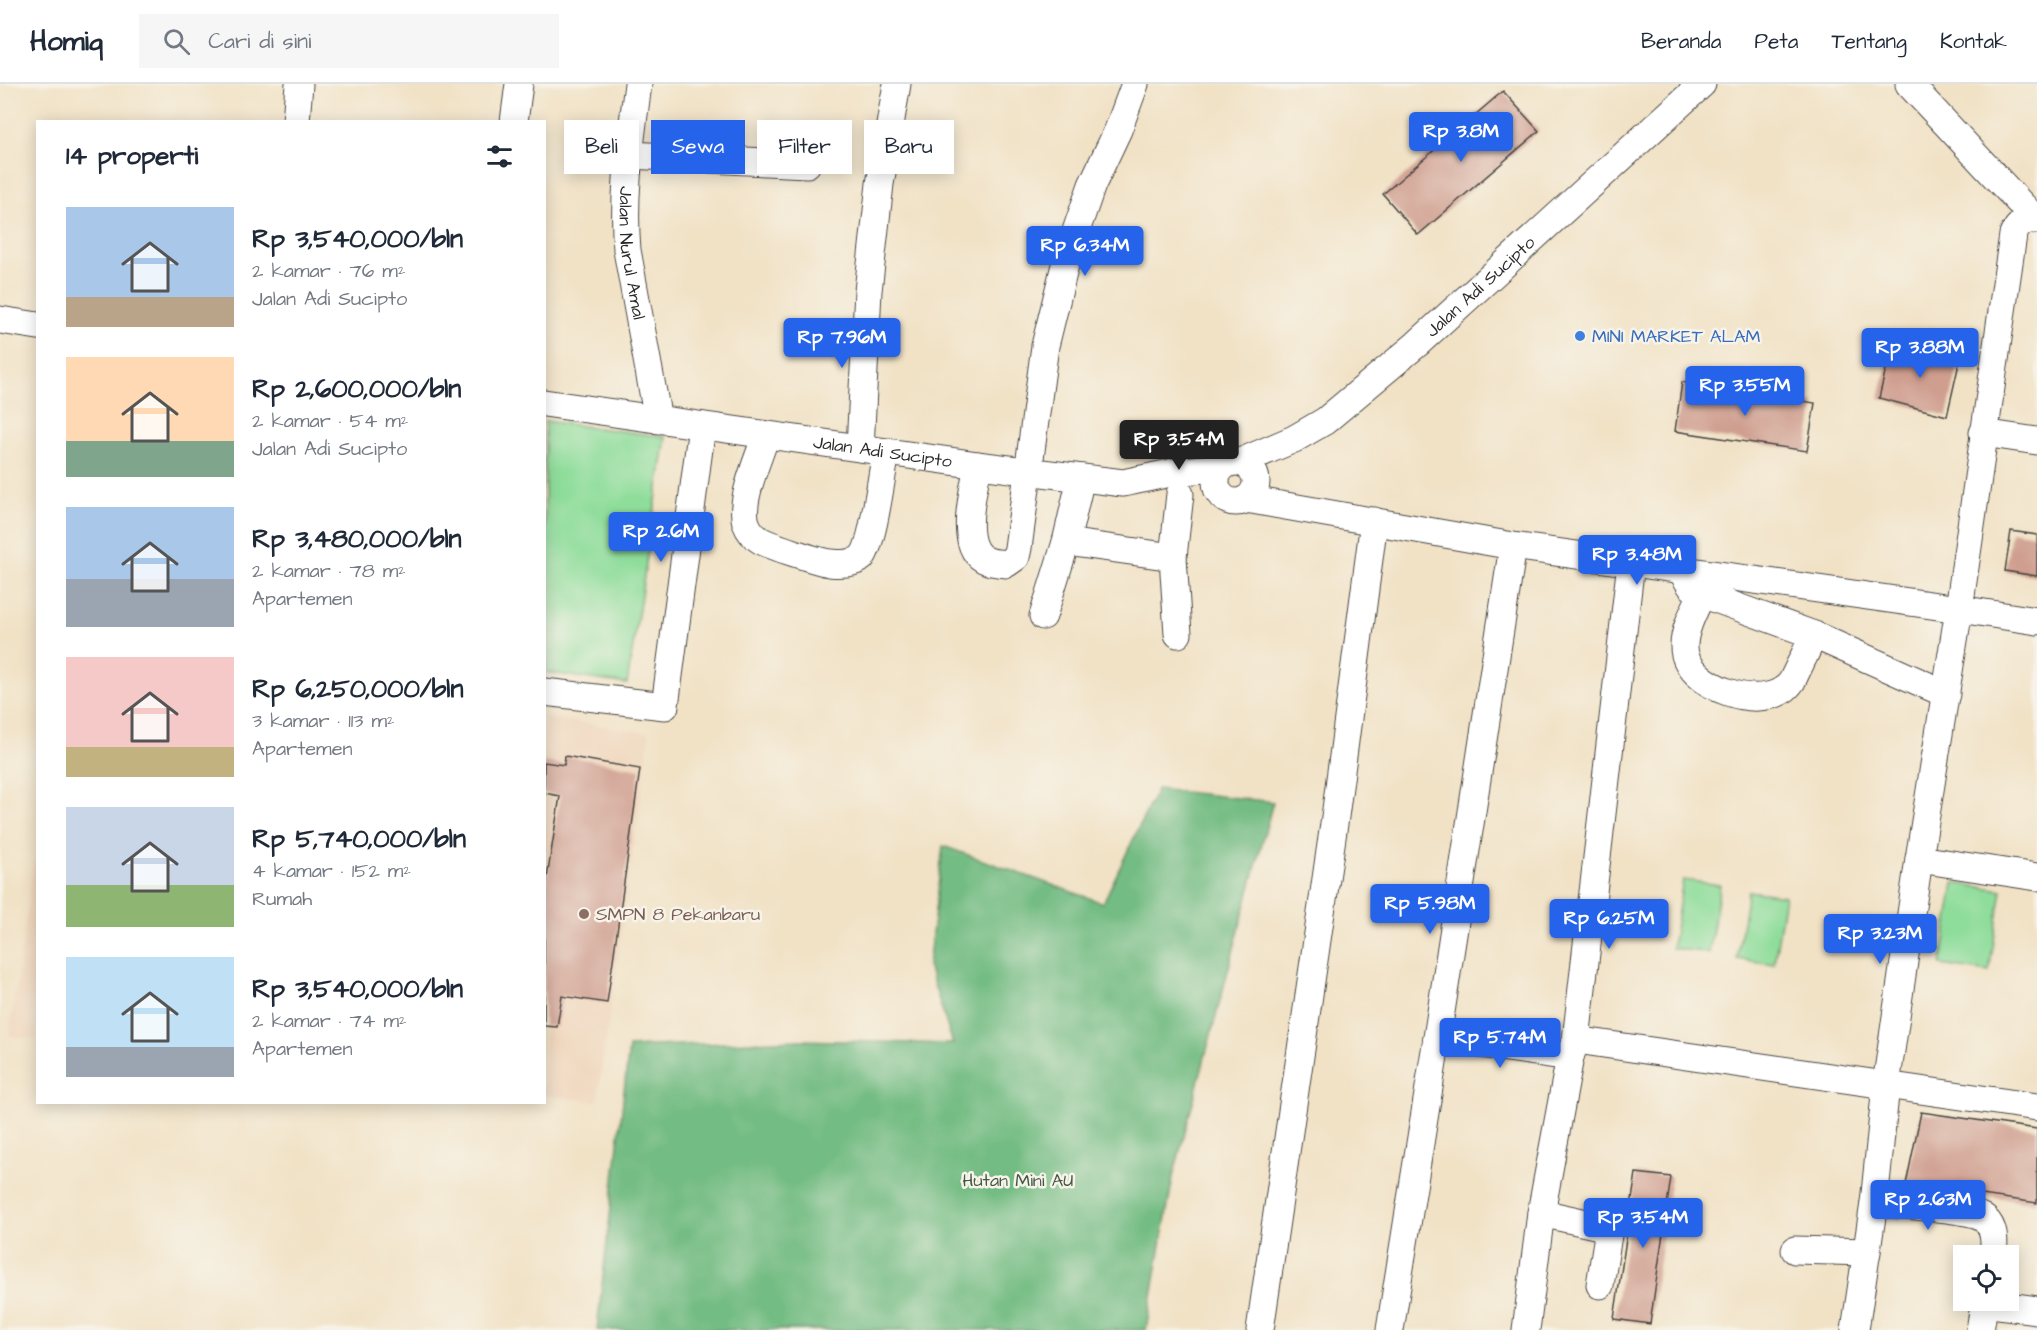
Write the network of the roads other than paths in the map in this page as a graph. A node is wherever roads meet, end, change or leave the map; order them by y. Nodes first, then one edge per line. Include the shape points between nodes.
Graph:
1 (299, 84) edge
2 (519, 84) edge
3 (638, 84) edge
4 (897, 84) edge
5 (1135, 84) edge
6 (1702, 84) edge
7 (1909, 84) edge
8 (296, 120) edge
9 (514, 120) edge
10 (633, 120) edge
11 (639, 156) edge
12 (757, 161) edge
13 (627, 174) edge
14 (2036, 219) edge
15 (0, 320) edge
16 (36, 326) edge
17 (546, 403) edge
18 (658, 420) junction
19 (702, 426) junction
20 (1983, 433) junction
21 (766, 435) junction
22 (2037, 441) edge
23 (873, 450) junction
24 (978, 465) junction
25 (1231, 465) junction
26 (1029, 471) junction
27 (1081, 478) junction
28 (1124, 483) junction
29 (1180, 494) junction
30 (1236, 500) junction
31 (1374, 521) junction
32 (1066, 542) junction
33 (1513, 546) junction
34 (1173, 557) junction
35 (1631, 562) junction
36 (1680, 570) junction
37 (1702, 594) junction
38 (1959, 609) junction
39 (1043, 616) dead end
40 (2037, 621) edge
41 (1178, 634) dead end
42 (1814, 635) junction
43 (546, 692) edge
44 (1946, 694) junction
45 (1919, 859) junction
46 (2037, 877) edge
47 (1437, 1038) junction
48 (1573, 1048) junction
49 (1886, 1085) junction
50 (2037, 1107) edge
51 (1874, 1203) junction
52 (1541, 1213) junction
53 (1994, 1245) edge
54 (1795, 1250) dead end
55 (1868, 1252) junction
56 (1600, 1285) dead end
57 (2019, 1307) edge
58 (2037, 1310) edge
59 (1983, 1311) edge
60 (1260, 1330) edge
61 (1390, 1330) edge
62 (1526, 1330) edge
63 (1855, 1330) edge
64 (1980, 1330) edge

1 - 8 street
2 - 9 street
3 - 10 street, Jalan Nurul Amal
4 - 23 street via 868,291
5 - 26 street via 1066,257 1045,346
6 - 25 street, Jalan Adi Sucipto via 1417,344 1325,422
7 - 14 street
11 - 12 street
13 - 18 street, Jalan Nurul Amal via 624,210 627,250
14 - 20 street via 2025,220 2013,235
15 - 16 street
17 - 18 street, Jalan Adi Sucipto
18 - 19 street, Jalan Adi Sucipto
19 - 21 street, Jalan Adi Sucipto
19 - 43 street via 666,706
20 - 22 street
20 - 38 street
21 - 23 street, Jalan Adi Sucipto
21 - 23 street via 745,503 750,532 762,542 830,563 851,562 866,551 871,532
23 - 24 street, Jalan Adi Sucipto
24 - 26 street, Jalan Adi Sucipto
24 - 26 street via 969,520 970,542 981,557 1006,564 1016,557
25 - 28 street, Jalan Adi Sucipto
25 - 30 street via 1246,465 1255,476 1255,489
26 - 27 street, Jalan Adi Sucipto
27 - 28 street, Jalan Adi Sucipto
27 - 32 street
28 - 29 street
29 - 30 street
29 - 34 street
30 - 31 street
31 - 33 street
31 - 60 street
32 - 34 street
32 - 39 street
33 - 35 street
33 - 47 street
34 - 41 street
35 - 36 street
35 - 48 street
36 - 37 street
36 - 38 street
37 - 42 street
37 - 42 street via 1684,646 1688,663 1697,674 1727,692 1749,698 1780,693 1792,681
38 - 40 street
38 - 44 street
42 - 44 street
44 - 45 street
45 - 46 street
45 - 49 street
47 - 48 street
47 - 61 street
48 - 49 street
48 - 52 street
49 - 50 street
49 - 51 street
51 - 53 street via 1982,1217 1992,1228
51 - 55 street
52 - 56 street via 1600,1226 1608,1234
52 - 62 street
54 - 55 street
55 - 63 street
57 - 58 street
59 - 64 street

